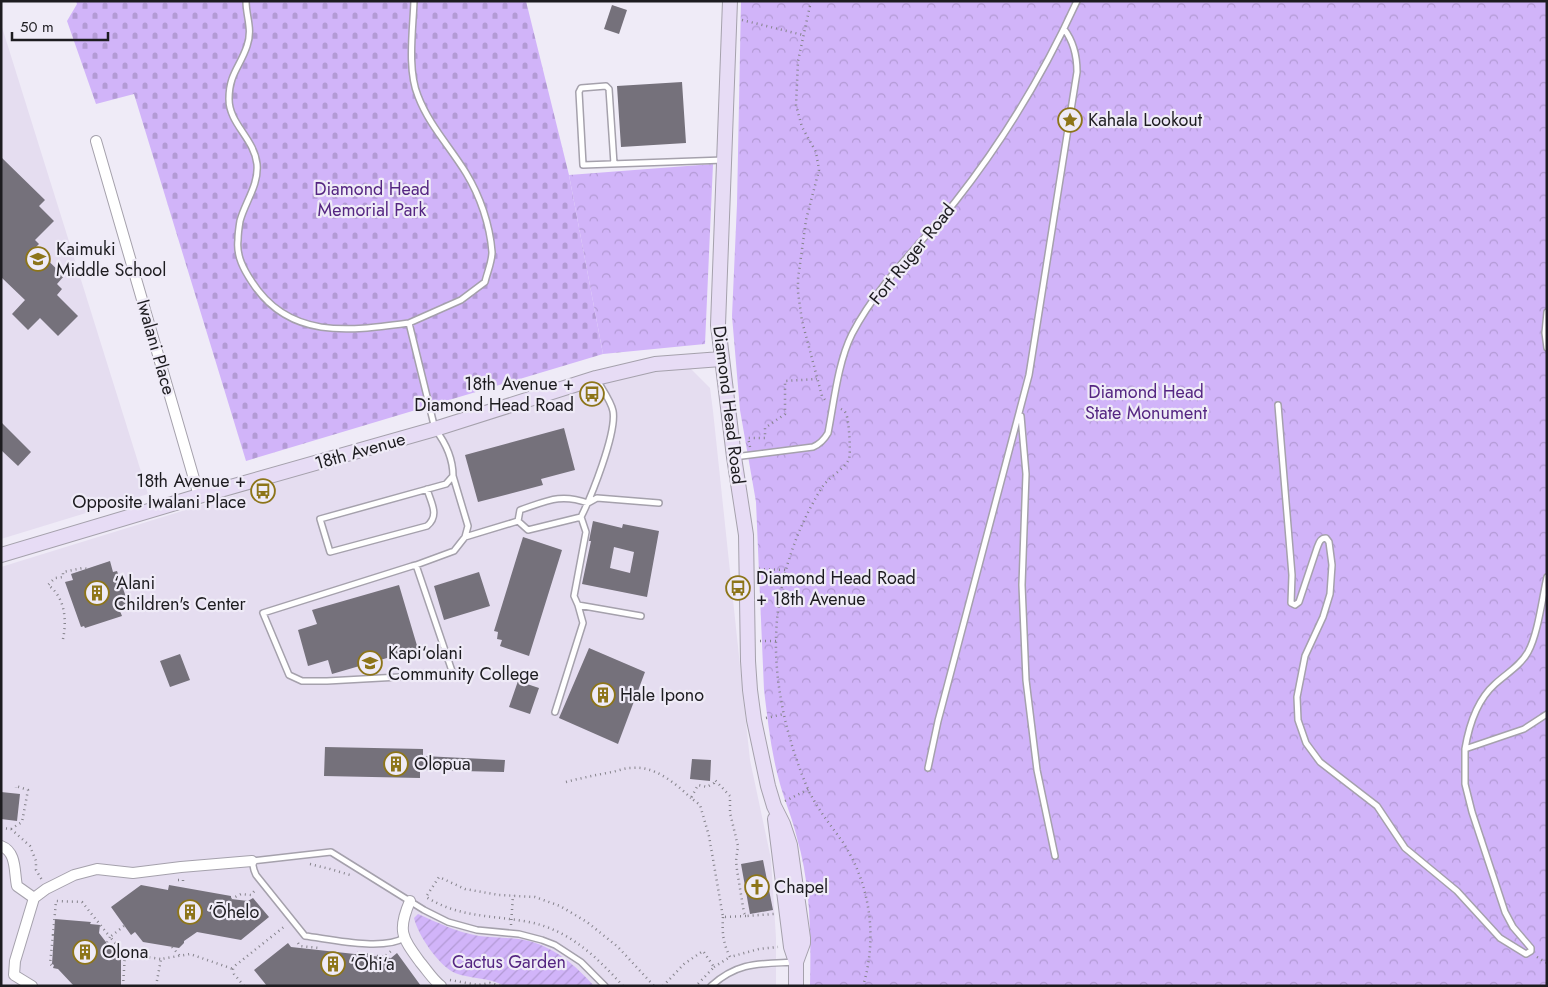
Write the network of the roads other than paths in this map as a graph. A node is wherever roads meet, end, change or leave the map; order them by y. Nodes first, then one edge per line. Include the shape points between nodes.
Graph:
1 (246, 1) edge
2 (414, 1) edge
3 (730, 1) edge
4 (1077, 1) edge
5 (1064, 29) junction
6 (96, 141) dead end
7 (724, 160) junction
8 (614, 164) junction
9 (1547, 312) edge
10 (409, 323) junction
11 (1547, 348) edge
12 (721, 359) junction
13 (596, 378) junction
14 (1278, 405) dead end
15 (1020, 413) junction
16 (435, 429) junction
17 (734, 457) junction
18 (453, 476) junction
19 (427, 489) junction
20 (199, 496) junction
21 (588, 502) junction
22 (659, 503) dead end
23 (581, 517) junction
24 (518, 521) junction
25 (465, 537) junction
26 (1, 555) edge
27 (416, 565) junction
28 (1547, 577) edge
29 (578, 605) junction
30 (641, 616) dead end
31 (554, 712) dead end
32 (1547, 714) edge
33 (1465, 749) junction
34 (928, 768) dead end
35 (1, 846) edge
36 (1055, 856) dead end
37 (252, 861) junction
38 (34, 898) junction
39 (410, 901) junction
40 (404, 938) junction
41 (796, 962) junction
42 (32, 986) edge
43 (441, 986) edge
44 (606, 986) edge
45 (711, 986) edge
46 (796, 986) edge

1 - 10 lane via 250,28 247,46 231,79 229,101 233,117 252,145 257,164 255,184 240,222 237,243 242,267 257,291 279,312 306,325 332,330 362,330
2 - 10 lane via 412,62 417,94 479,199 492,254 485,282 460,300
3 - 7 street, Diamond Head Road
4 - 5 lane, Fort Ruger Road
5 - 15 lane via 1074,46 1077,72 1029,375
5 - 17 lane, Fort Ruger Road via 1022,106 992,151 954,203 896,270 856,328 843,358 826,438 818,445
6 - 20 street, Iwalani Place
7 - 8 lane
7 - 12 street, Diamond Head Road via 717,316
8 - 8 lane via 583,165 581,88 606,86 609,89
9 - 11 lane
10 - 16 lane
12 - 13 street, 18th Avenue via 655,364
12 - 17 street, Diamond Head Road
13 - 16 street, 18th Avenue
13 - 21 lane via 613,409 614,420
14 - 33 lane via 1292,575 1291,603 1299,602 1323,538 1329,542 1332,566 1327,605 1305,656 1297,697 1298,720 1306,743 1324,766 1377,806 1404,848 1457,891 1495,933 1528,954 1530,945 1512,926 1505,912 1472,812 1465,784
15 - 34 lane via 935,730
15 - 36 lane via 1026,474 1022,585 1026,680 1037,770
16 - 18 lane via 445,442
16 - 20 street, 18th Avenue
17 - 41 street, Diamond Head Road via 746,535 750,690 774,806 792,854 803,938
18 - 19 lane via 446,484
18 - 25 lane via 468,526
19 - 19 lane via 320,519 330,552 427,526 434,514
20 - 26 street, 18th Avenue
21 - 22 lane via 598,498
21 - 23 lane
21 - 24 lane via 576,498 555,498 520,510
23 - 24 lane via 528,530
23 - 29 lane via 586,532 574,596
24 - 25 lane
25 - 27 lane via 454,552
27 - 27 lane via 263,613 289,675 302,680 327,681 452,674
28 - 33 lane via 1531,646 1522,661 1482,699
29 - 30 lane
29 - 31 lane via 583,624
32 - 33 lane via 1524,729
35 - 38 street via 10,852 17,886
37 - 38 street via 133,873 98,869 74,875
37 - 39 lane via 331,852
37 - 40 lane via 256,875 305,936 379,945
38 - 42 street via 15,961 14,975
39 - 40 street via 402,922
39 - 44 lane via 461,927 519,934 555,945 581,962
40 - 43 street
41 - 45 lane via 745,966 724,975
41 - 46 street, Diamond Head Road

